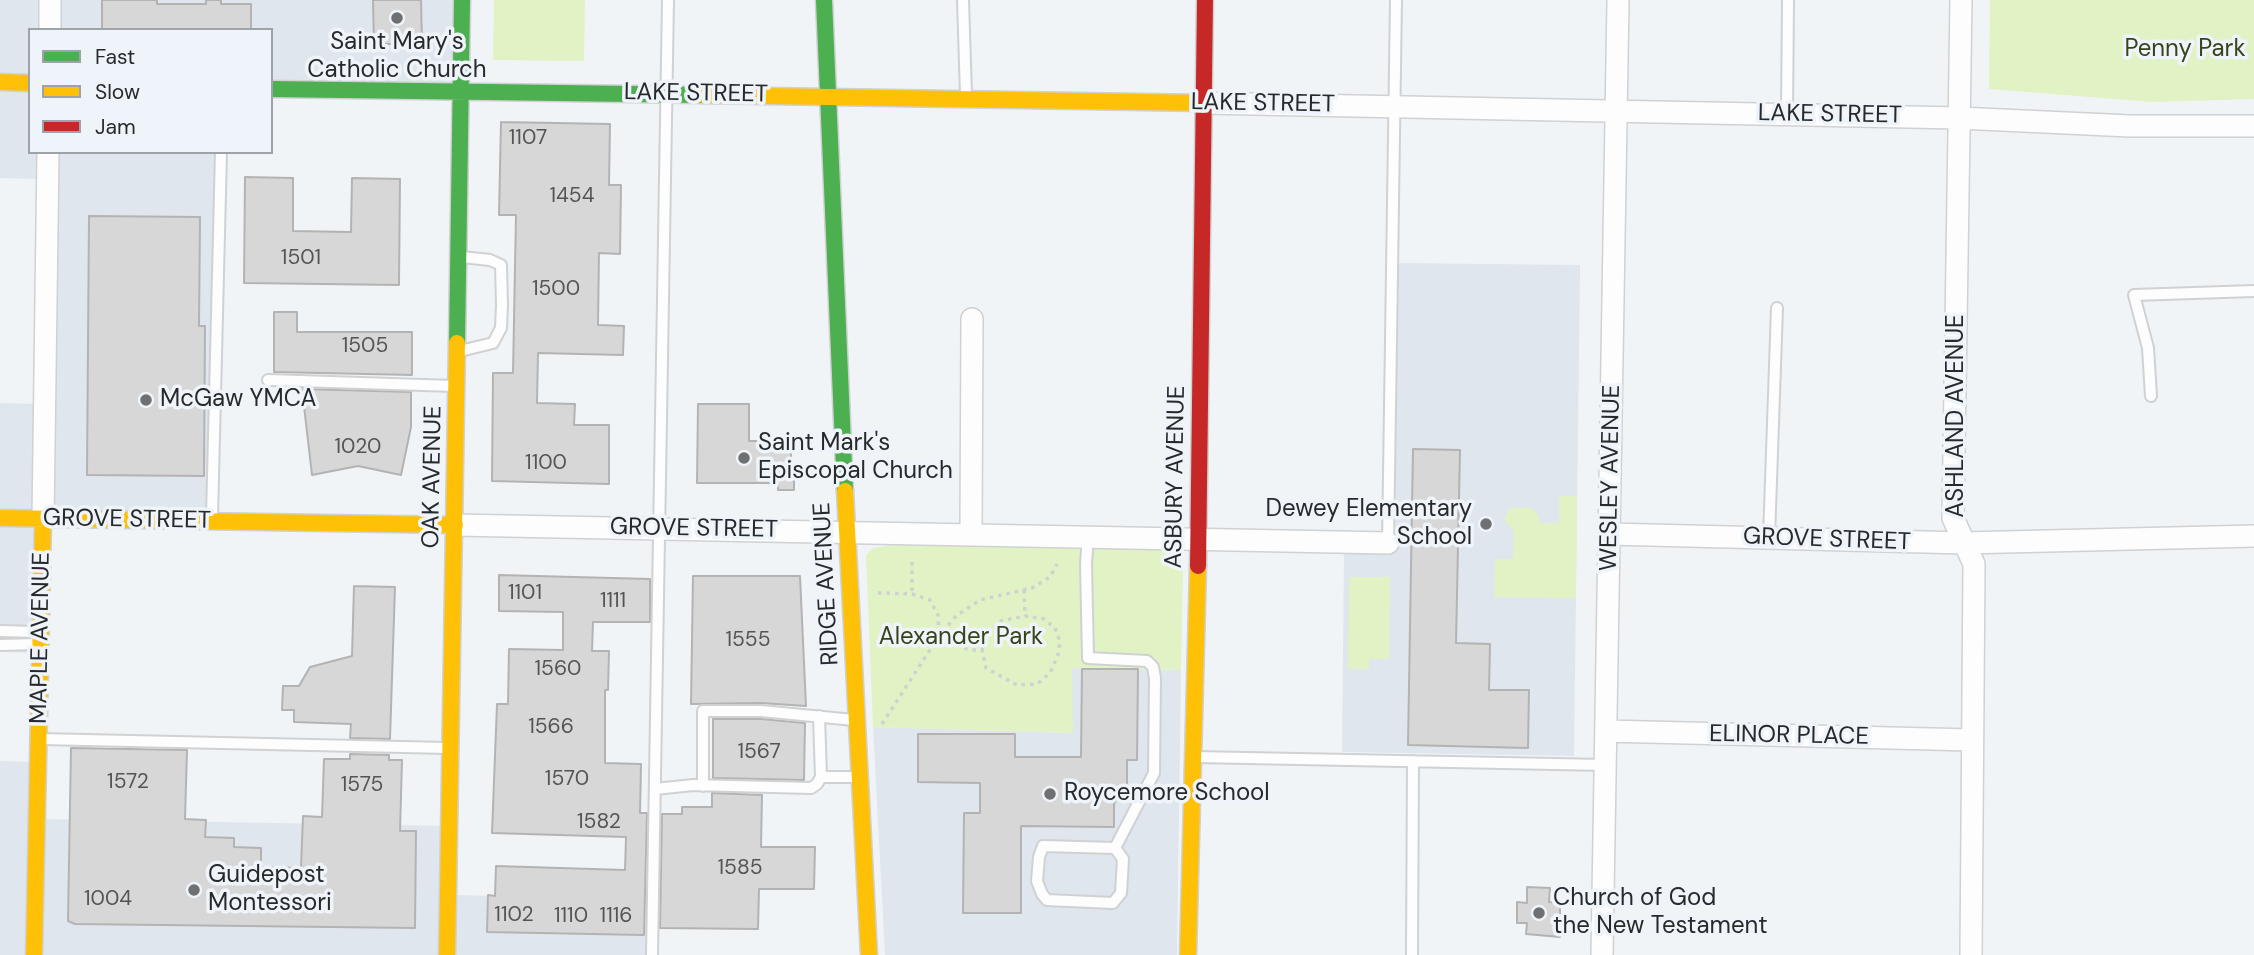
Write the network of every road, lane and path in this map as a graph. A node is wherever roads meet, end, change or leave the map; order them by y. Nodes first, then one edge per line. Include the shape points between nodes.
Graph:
1 (50, 0) edge
2 (462, 0) edge
3 (668, 0) edge
4 (824, 0) edge
5 (963, 0) edge
6 (1205, 0) edge
7 (1396, 0) edge
8 (1618, 0) edge
9 (1788, 0) edge
10 (1961, 0) edge
11 (50, 28) edge
12 (0, 82) edge
13 (28, 83) edge
14 (273, 89) edge
15 (461, 91) junction
16 (667, 94) junction
17 (828, 96) junction
18 (966, 99) junction
19 (1203, 103) junction
20 (1395, 107) junction
21 (1616, 112) junction
22 (1787, 115) junction
23 (1959, 118) junction
24 (2254, 126) edge
25 (48, 154) edge
26 (221, 154) edge
27 (459, 257) junction
28 (2254, 291) edge
29 (1777, 308) dead end
30 (972, 319) dead end
31 (457, 352) junction
32 (268, 380) dead end
33 (457, 386) junction
34 (2151, 396) dead end
35 (0, 518) edge
36 (43, 519) junction
37 (212, 522) junction
38 (455, 525) junction
39 (659, 528) junction
40 (847, 531) junction
41 (971, 534) junction
42 (1610, 534) junction
43 (1088, 536) junction
44 (2254, 536) edge
45 (1769, 538) junction
46 (1199, 539) junction
47 (1388, 542) joint
48 (1964, 543) junction
49 (912, 562) dead end
50 (1058, 564) dead end
51 (1024, 589) junction
52 (878, 593) dead end
53 (912, 594) junction
54 (1025, 616) junction
55 (0, 631) edge
56 (939, 636) junction
57 (41, 638) junction
58 (0, 645) edge
59 (982, 650) junction
60 (819, 716) junction
61 (857, 720) junction
62 (882, 724) dead end
63 (1606, 731) junction
64 (39, 739) junction
65 (1972, 740) junction
66 (450, 748) junction
67 (1193, 757) junction
68 (1413, 761) junction
69 (1605, 765) junction
70 (821, 777) junction
71 (860, 777) junction
72 (703, 786) junction
73 (655, 789) junction
74 (1115, 848) junction
75 (34, 955) edge
76 (447, 955) edge
77 (652, 955) edge
78 (869, 955) edge
79 (1188, 955) edge
80 (1412, 955) edge
81 (1602, 955) edge
82 (1971, 955) edge

1 - 11 street
2 - 15 street, OAK AVENUE
3 - 16 lane
4 - 17 street, RIDGE AVENUE
5 - 18 lane
6 - 19 street, ASBURY AVENUE
7 - 20 lane
8 - 21 street, WESLEY AVENUE
9 - 22 lane
10 - 23 street, ASHLAND AVENUE
12 - 13 street
14 - 15 street, LAKE STREET
15 - 16 street, LAKE STREET
15 - 27 street, OAK AVENUE
16 - 17 street, LAKE STREET
16 - 39 lane
17 - 18 street, LAKE STREET
17 - 40 street, RIDGE AVENUE
18 - 19 street, LAKE STREET
19 - 20 street, LAKE STREET
19 - 46 street, ASBURY AVENUE
20 - 21 street, LAKE STREET
20 - 47 lane
21 - 22 street, LAKE STREET
21 - 42 street, WESLEY AVENUE
22 - 23 street, LAKE STREET
23 - 24 street, LAKE STREET
23 - 48 street, ASHLAND AVENUE via 1953,518
25 - 36 street, MAPLE AVENUE
26 - 37 lane
27 - 31 street, OAK AVENUE
27 - 31 lane via 501,265 502,292 499,335 493,343
28 - 34 lane via 2134,295 2148,348
29 - 45 lane
30 - 41 street
31 - 33 street, OAK AVENUE
32 - 33 lane
33 - 38 street, OAK AVENUE
35 - 36 street, GROVE STREET
36 - 37 street, GROVE STREET
36 - 57 street, MAPLE AVENUE
37 - 38 street, GROVE STREET
38 - 39 street, GROVE STREET
38 - 66 street, OAK AVENUE
39 - 40 street, GROVE STREET
39 - 73 lane
40 - 41 street, GROVE STREET
40 - 61 street, RIDGE AVENUE
41 - 43 street, GROVE STREET
42 - 45 street, GROVE STREET
42 - 63 street, WESLEY AVENUE
43 - 46 street, GROVE STREET
43 - 74 lane via 1088,658 1147,661 1155,678 1154,773
44 - 48 street, GROVE STREET
45 - 48 street, GROVE STREET
46 - 47 street, GROVE STREET
46 - 67 street, ASBURY AVENUE
48 - 65 street, ASHLAND AVENUE via 1974,564
49 - 53 path
50 - 51 path via 1050,577
51 - 54 path
51 - 56 path via 980,600 956,616
52 - 53 path
53 - 56 path via 930,600 938,615
54 - 59 path via 1001,621 986,636
54 - 59 path via 1044,619 1055,628 1060,642 1050,673 1037,684 1017,685 1000,677 986,668
55 - 57 lane
56 - 59 path via 969,650
56 - 62 path
57 - 58 lane
57 - 64 street, MAPLE AVENUE
60 - 61 lane
60 - 70 lane
60 - 72 lane via 761,710 704,712
61 - 71 street, RIDGE AVENUE
63 - 65 street, ELINOR PLACE
63 - 69 street, WESLEY AVENUE
64 - 66 lane
64 - 75 street, MAPLE AVENUE
65 - 82 street, ASHLAND AVENUE
66 - 76 street, OAK AVENUE
67 - 68 lane
67 - 79 street, ASBURY AVENUE
68 - 69 lane
68 - 80 lane
69 - 81 street, WESLEY AVENUE
70 - 71 lane
70 - 72 lane via 811,788
71 - 78 street, RIDGE AVENUE
72 - 73 lane
73 - 77 lane
74 - 74 lane via 1043,846 1037,881 1046,900 1113,903 1124,883 1123,859

